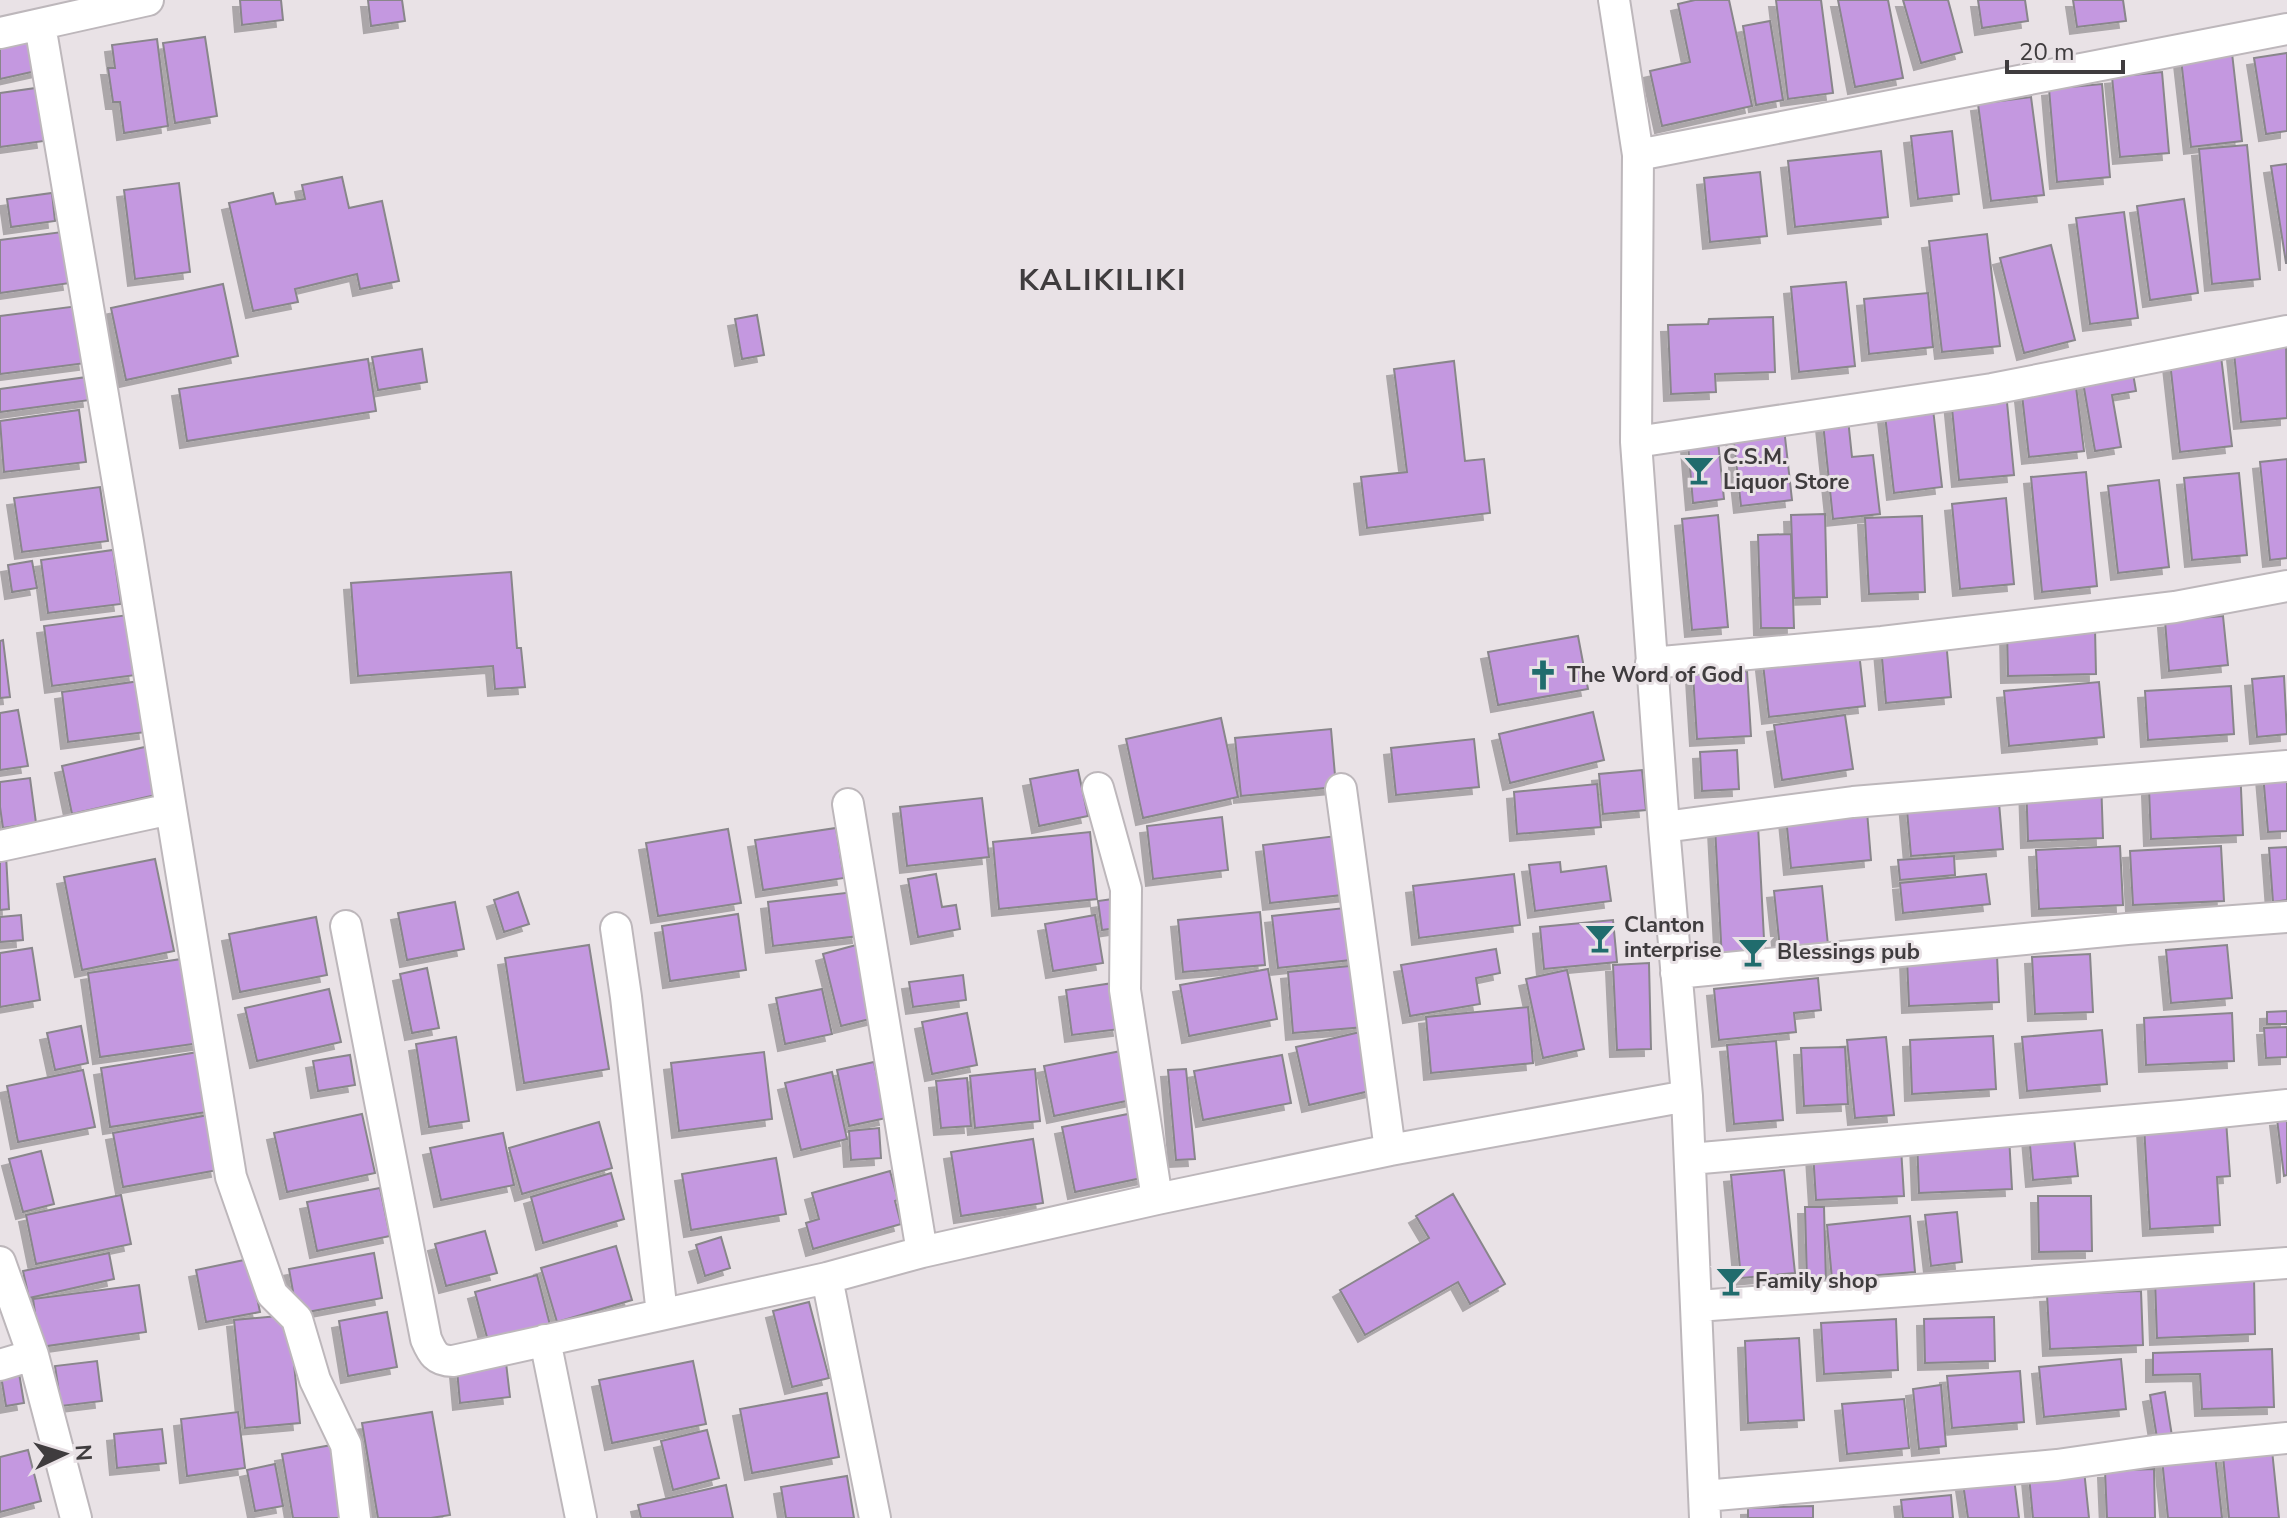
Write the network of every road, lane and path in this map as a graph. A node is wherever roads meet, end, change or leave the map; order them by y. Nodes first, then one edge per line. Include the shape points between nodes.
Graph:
1 (148, 0) edge
2 (1614, 0) edge
3 (40, 25) junction
4 (2287, 29) edge
5 (0, 33) edge
6 (1638, 155) junction
7 (2287, 331) edge
8 (1636, 442) junction
9 (2287, 586) edge
10 (1651, 663) junction
11 (2287, 766) edge
12 (1098, 788) dead end
13 (1341, 789) dead end
14 (848, 804) dead end
15 (171, 809) junction
16 (1664, 827) junction
17 (0, 846) edge
18 (2287, 917) edge
19 (346, 926) dead end
20 (616, 928) dead end
21 (1676, 973) junction
22 (1687, 1096) junction
23 (2287, 1105) edge
24 (1390, 1150) junction
25 (1690, 1159) junction
26 (1157, 1199) junction
27 (922, 1252) junction
28 (0, 1262) edge
29 (2287, 1263) edge
30 (827, 1278) junction
31 (1697, 1306) junction
32 (662, 1314) junction
33 (545, 1340) junction
34 (33, 1355) junction
35 (0, 1365) edge
36 (2287, 1438) edge
37 (1704, 1507) edge
38 (76, 1518) edge
39 (355, 1518) edge
40 (581, 1518) edge
41 (875, 1518) edge

1 - 3 street
2 - 6 street
3 - 5 street
3 - 15 street
4 - 6 street
6 - 8 street
7 - 8 street via 1992,389
8 - 10 street
9 - 10 street via 2144,611
10 - 16 street
11 - 16 street via 1853,802
12 - 26 street via 1126,889 1125,990
13 - 24 street
14 - 27 street
15 - 17 street
15 - 39 street via 231,1177 272,1294 297,1319 315,1380 346,1445
16 - 21 street
18 - 21 street
19 - 33 street via 432,1353 453,1361
20 - 32 street
21 - 22 street
22 - 24 street
22 - 25 street
23 - 25 street
24 - 26 street
25 - 31 street
26 - 27 street
27 - 30 street
28 - 34 street
29 - 31 street
30 - 32 street
30 - 41 street
31 - 37 street
32 - 33 street
33 - 40 street
34 - 35 street
34 - 38 street
36 - 37 street

